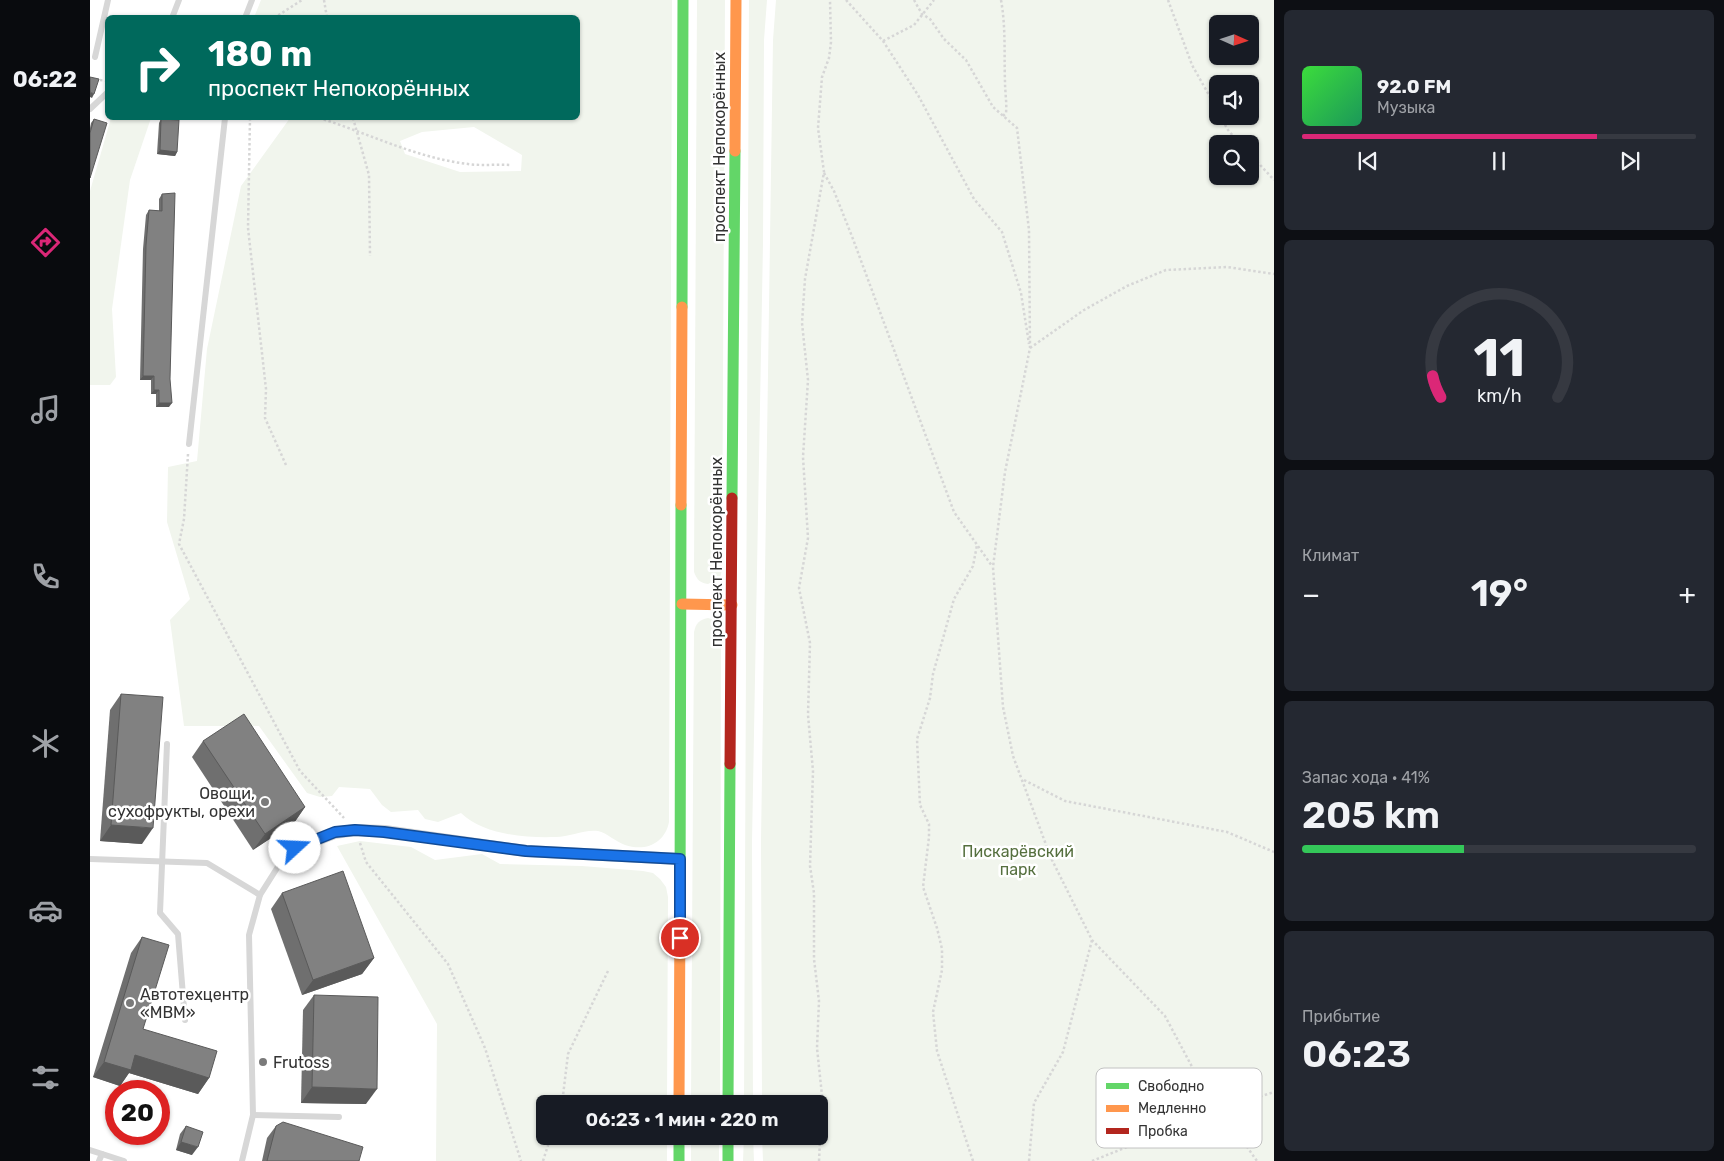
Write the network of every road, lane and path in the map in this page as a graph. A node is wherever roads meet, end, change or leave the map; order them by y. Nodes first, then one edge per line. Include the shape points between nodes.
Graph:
1 (108, 0) edge
2 (179, 0) edge
3 (252, 0) edge
4 (302, 0) edge
5 (324, 0) edge
6 (683, 0) edge
7 (736, 0) edge
8 (830, 0) edge
9 (846, 0) edge
10 (914, 0) edge
11 (934, 0) edge
12 (1001, 0) edge
13 (1168, 0) edge
14 (922, 14) junction
15 (173, 15) edge
16 (246, 15) edge
17 (279, 15) edge
18 (326, 15) edge
19 (883, 41) junction
20 (95, 57) dead end
21 (90, 79) edge
22 (105, 81) edge
23 (105, 95) edge
24 (1209, 95) edge
25 (90, 109) edge
26 (1003, 116) junction
27 (225, 120) edge
28 (250, 120) edge
29 (326, 120) edge
30 (354, 120) edge
31 (356, 130) junction
32 (1259, 164) edge
33 (511, 165) dead end
34 (824, 172) junction
35 (1274, 180) edge
36 (370, 256) dead end
37 (1274, 274) edge
38 (1030, 348) junction
39 (189, 444) joint
40 (286, 466) dead end
41 (184, 518) dead end
42 (977, 545) junction
43 (993, 567) junction
44 (682, 604) junction
45 (732, 605) junction
46 (167, 744) dead end
47 (1022, 780) junction
48 (317, 840) joint
49 (1274, 852) edge
50 (90, 859) edge
51 (680, 859) junction
52 (162, 861) junction
53 (260, 895) junction
54 (1092, 940) junction
55 (608, 971) dead end
56 (185, 1020) dead end
57 (1193, 1068) edge
58 (1274, 1092) edge
59 (563, 1095) edge
60 (679, 1095) edge
61 (728, 1095) edge
62 (1262, 1096) edge
63 (254, 1115) junction
64 (339, 1117) dead end
65 (548, 1145) edge
66 (679, 1145) edge
67 (728, 1145) edge
68 (1124, 1148) edge
69 (1248, 1148) edge
70 (90, 1150) edge
71 (102, 1154) junction
72 (99, 1161) edge
73 (124, 1161) edge
74 (242, 1161) edge
75 (543, 1161) edge
76 (679, 1161) edge
77 (728, 1161) edge
78 (819, 1161) edge
79 (972, 1161) edge
80 (1029, 1161) edge
81 (1092, 1161) edge
82 (1257, 1161) edge

1 - 20 lane
2 - 15 lane
3 - 16 lane
4 - 17 path
5 - 18 path
6 - 44 main road
7 - 45 main road, проспект Непокорённых
8 - 34 path via 831,42 822,77 818,128
9 - 19 path
10 - 14 path
11 - 14 path
12 - 26 path via 1006,39 1006,113
13 - 24 path via 1192,65
14 - 19 path via 914,25
14 - 26 path via 966,60 988,100
19 - 38 path via 918,95 974,199 1002,232 1021,292
21 - 22 path
23 - 25 lane
26 - 38 path via 1017,128 1029,230
27 - 39 lane
28 - 40 path via 248,228 266,389 265,418
29 - 31 path
30 - 31 path
31 - 33 path via 384,142 468,164
31 - 36 path via 369,175
32 - 35 path
34 - 42 path via 850,231 954,512
34 - 78 path via 804,279 802,323 808,380 803,457 808,538 799,588 810,643 808,715 813,771 810,866 819,1001 817,1048 825,1124
37 - 38 path via 1227,267 1166,270 1126,286 1084,310
38 - 43 path via 1005,472
39 - 41 path
42 - 43 path
42 - 79 path via 973,566 954,599 917,739 920,805 928,824 929,838 924,887 942,949 942,970 934,1007 935,1038
43 - 47 path via 1003,707 1013,756
44 - 45 main road
44 - 51 main road
45 - 61 main road, проспект Непокорённых
46 - 52 lane
47 - 49 path via 1065,801 1227,832
47 - 54 path via 1051,858
48 - 51 street via 335,832 355,830 526,851
48 - 53 lane via 295,848 278,865
50 - 52 lane
51 - 60 main road
52 - 53 lane via 207,863
52 - 56 lane via 160,913 178,934
53 - 63 lane via 249,935
54 - 57 path via 1166,1016
54 - 80 path via 1063,1052 1034,1102
55 - 59 path via 568,1054
58 - 62 path
63 - 64 lane
63 - 74 lane
65 - 75 path
66 - 76 main road
67 - 77 main road
68 - 81 path
69 - 82 path
70 - 71 lane
71 - 72 lane
71 - 73 lane

